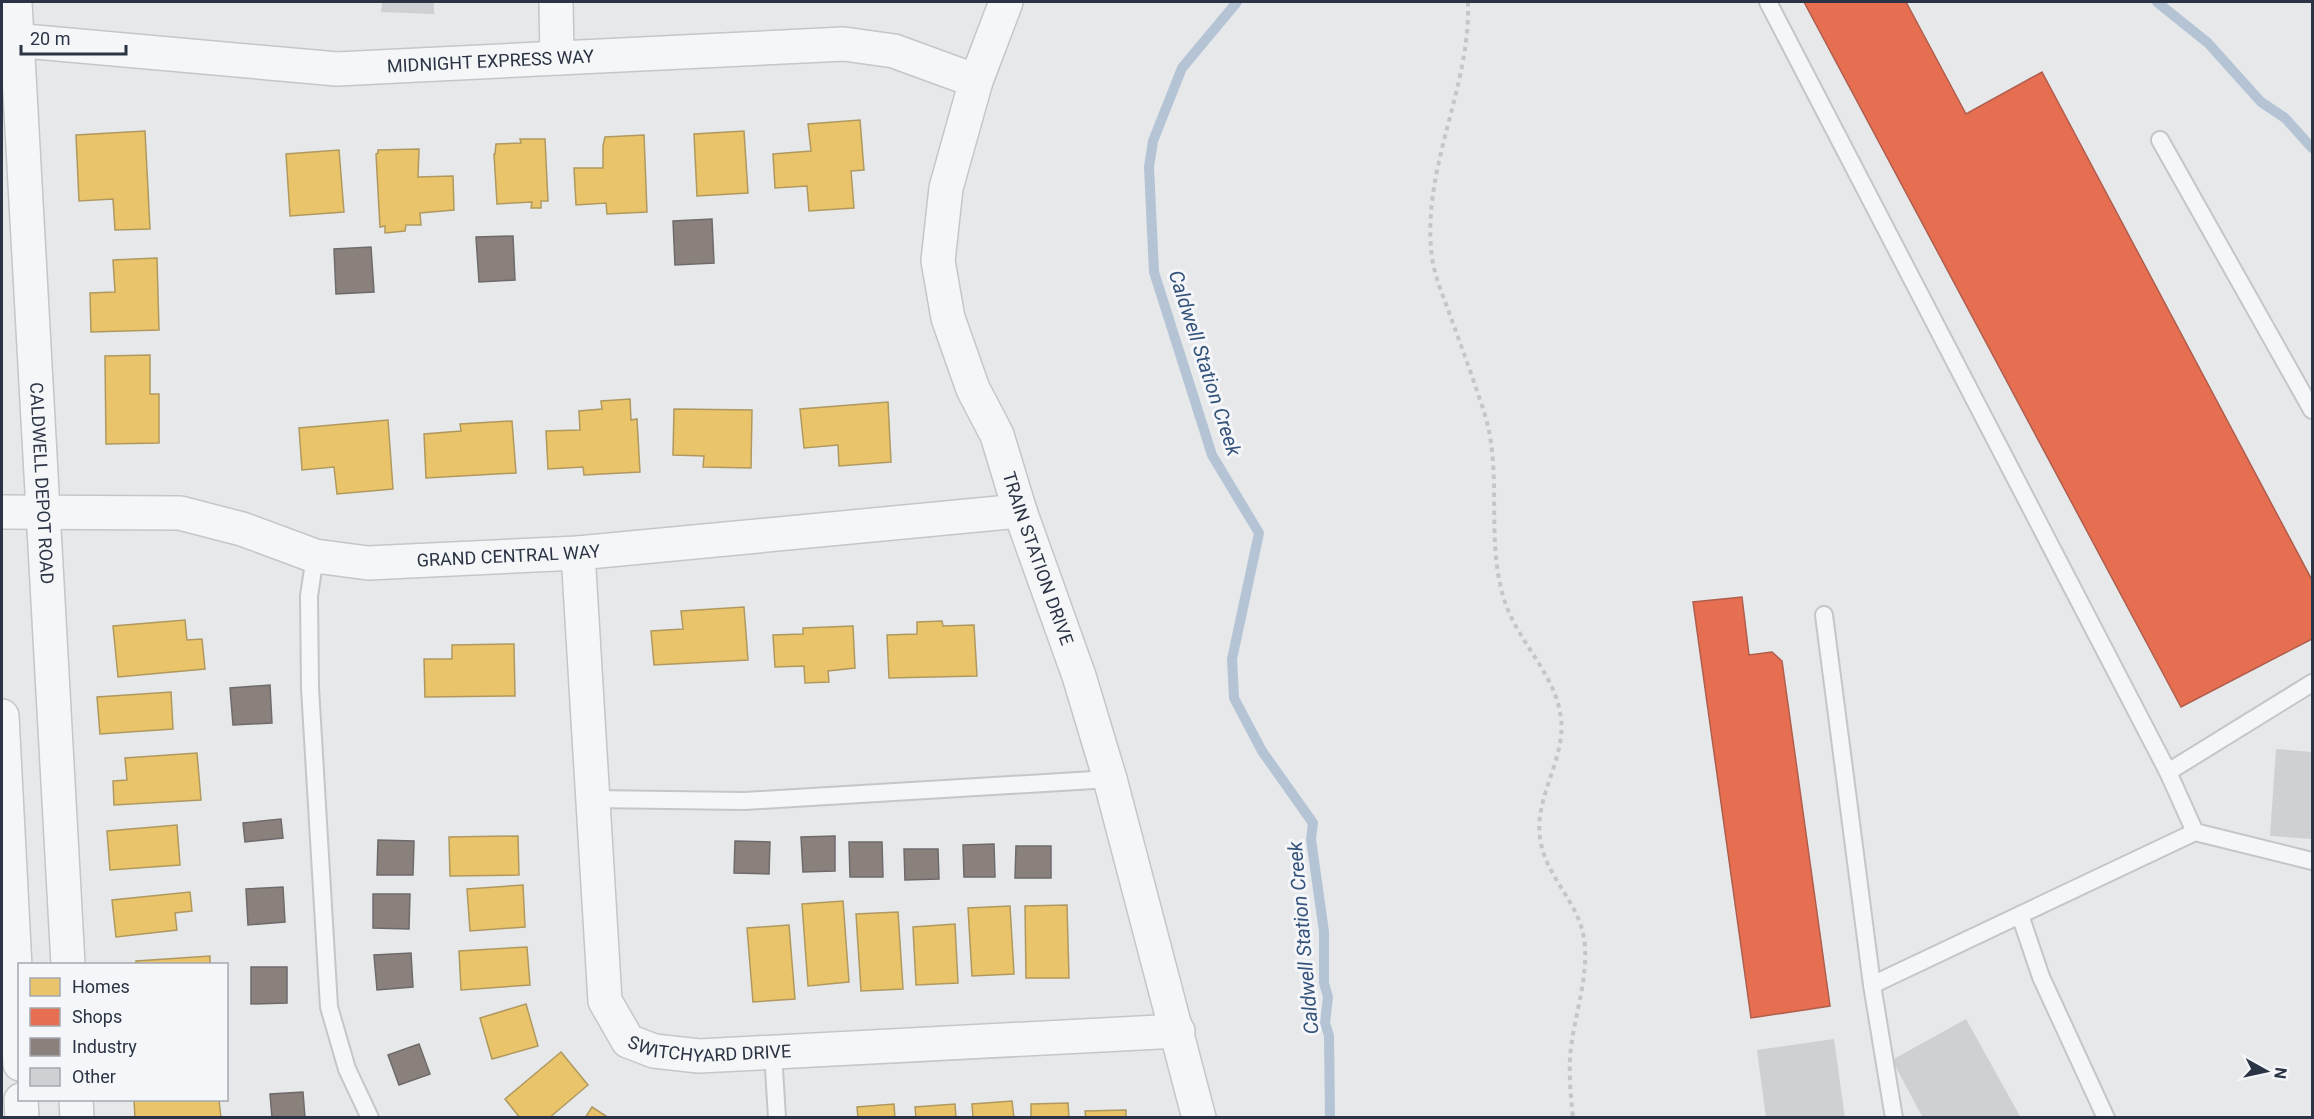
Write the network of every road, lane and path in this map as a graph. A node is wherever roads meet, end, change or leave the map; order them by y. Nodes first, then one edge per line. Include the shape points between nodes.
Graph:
1 (15, 2) edge
2 (556, 2) edge
3 (1006, 2) edge
4 (1468, 2) edge
5 (1768, 2) edge
6 (10, 40) edge
7 (557, 58) junction
8 (976, 81) junction
9 (2160, 140) dead end
10 (2313, 410) edge
11 (1020, 511) junction
12 (2, 512) edge
13 (43, 512) junction
14 (578, 554) junction
15 (315, 556) junction
16 (1824, 615) dead end
17 (2313, 683) edge
18 (2, 716) edge
19 (2168, 772) junction
20 (1110, 778) junction
21 (592, 799) junction
22 (2195, 832) junction
23 (2313, 861) edge
24 (2020, 915) junction
25 (68, 963) edge
26 (1872, 985) junction
27 (18, 1025) edge
28 (1178, 1031) junction
29 (773, 1052) junction
30 (21, 1101) edge
31 (76, 1101) edge
32 (22, 1118) edge
33 (77, 1118) edge
34 (370, 1118) edge
35 (777, 1118) edge
36 (1199, 1118) edge
37 (1573, 1118) edge
38 (1894, 1118) edge
39 (2106, 1118) edge

1 - 6 street, CALDWELL DEPOT ROAD
2 - 7 street
3 - 8 street, TRAIN STATION DRIVE
4 - 37 path via 1464,55 1434,190 1431,251 1489,428 1495,477 1497,564 1504,600 1554,688 1562,720 1539,818 1539,838 1547,864 1579,917 1584,940 1584,969 1570,1058
5 - 19 lane
6 - 7 street, MIDNIGHT EXPRESS WAY via 337,69
6 - 13 street, CALDWELL DEPOT ROAD
7 - 8 street, MIDNIGHT EXPRESS WAY via 844,44 894,51
8 - 11 street, TRAIN STATION DRIVE via 946,188 938,261 948,318 973,389 997,435
9 - 10 lane
11 - 14 street, GRAND CENTRAL WAY
11 - 20 street, TRAIN STATION DRIVE via 1079,676
12 - 13 street, GRAND CENTRAL WAY
13 - 15 street, GRAND CENTRAL WAY via 180,513 242,529
13 - 25 street, CALDWELL DEPOT ROAD
14 - 15 street, GRAND CENTRAL WAY via 368,563
14 - 21 street, SWITCHYARD DRIVE
15 - 34 lane via 309,596 310,688 329,1007 347,1069
16 - 26 lane
17 - 19 lane
18 - 27 street
19 - 22 lane
20 - 21 lane via 745,801
20 - 28 street, TRAIN STATION DRIVE
21 - 29 street, SWITCHYARD DRIVE via 605,1001 628,1041 654,1051 699,1056
22 - 23 lane
22 - 24 lane
24 - 26 lane
24 - 39 lane via 2041,976
26 - 38 lane
28 - 29 street, SWITCHYARD DRIVE
28 - 36 street, TRAIN STATION DRIVE
29 - 35 lane
30 - 32 street
31 - 33 street

